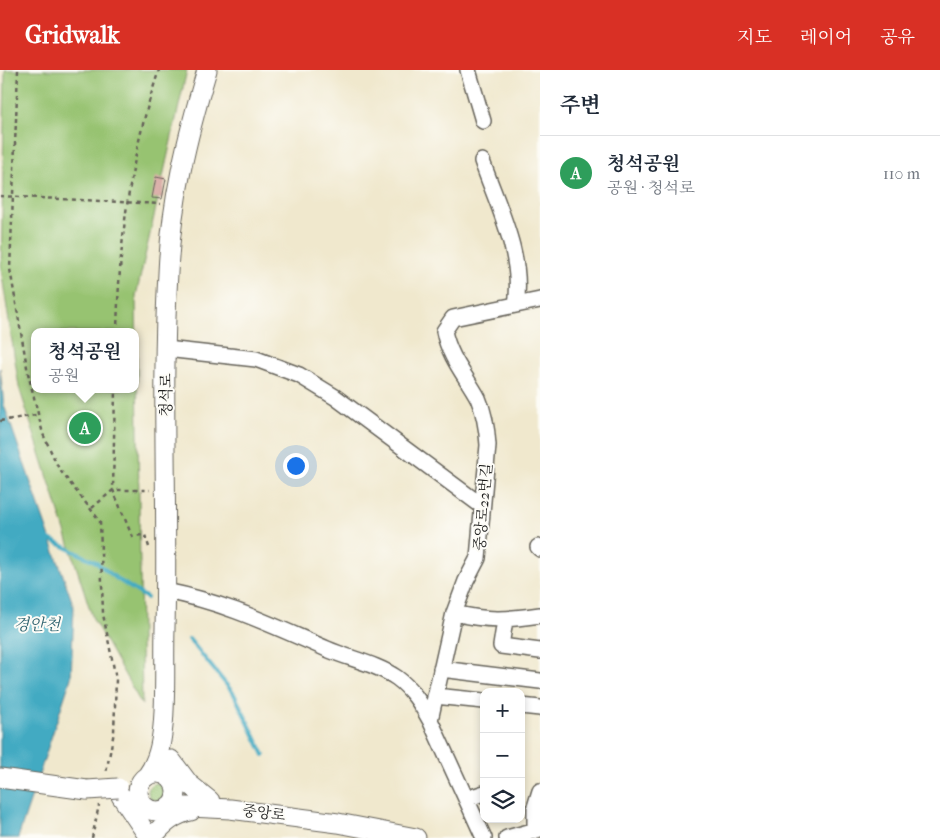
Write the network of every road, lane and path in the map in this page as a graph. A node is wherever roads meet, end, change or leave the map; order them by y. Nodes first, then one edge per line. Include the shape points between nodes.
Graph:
1 (18, 70) edge
2 (159, 70) edge
3 (207, 70) edge
4 (468, 70) edge
5 (484, 122) dead end
6 (482, 161) dead end
7 (0, 196) edge
8 (14, 197) junction
9 (126, 201) junction
10 (174, 205) junction
11 (540, 300) edge
12 (516, 305) junction
13 (117, 328) edge
14 (166, 349) junction
15 (31, 388) edge
16 (32, 393) edge
17 (115, 393) edge
18 (36, 415) junction
19 (0, 421) edge
20 (113, 490) junction
21 (166, 490) junction
22 (482, 506) junction
23 (92, 508) junction
24 (152, 554) dead end
25 (166, 591) junction
26 (454, 613) junction
27 (540, 615) edge
28 (505, 620) junction
29 (540, 651) edge
30 (441, 669) junction
31 (540, 681) edge
32 (435, 696) junction
33 (480, 701) edge
34 (525, 706) edge
35 (540, 708) edge
36 (430, 720) junction
37 (162, 734) junction
38 (171, 760) junction
39 (0, 778) edge
40 (144, 778) junction
41 (110, 790) junction
42 (540, 791) edge
43 (480, 794) edge
44 (171, 797) junction
45 (466, 799) junction
46 (141, 802) junction
47 (207, 805) junction
48 (537, 829) edge
49 (150, 837) edge
50 (92, 838) edge
51 (416, 838) edge
52 (484, 838) edge
53 (507, 838) edge

1 - 8 path
2 - 9 path
3 - 10 street, 청석로 via 190,127
4 - 5 street
6 - 12 street via 516,260 519,285
7 - 8 path
8 - 9 path
8 - 15 path via 10,276
9 - 10 path
9 - 13 path
10 - 14 street, 청석로 via 167,275
11 - 12 street, 중앙로22번길
12 - 22 street, 중앙로22번길 via 453,318 444,331 447,346 478,400 487,429
14 - 21 street, 청석로
14 - 22 street via 256,359 299,375 335,397
16 - 18 path
17 - 20 path
18 - 19 path
18 - 23 path via 59,469
20 - 21 path
20 - 23 path
20 - 24 path via 132,536 145,536
21 - 25 street, 청석로
22 - 26 street, 중앙로22번길 via 478,558
23 - 41 path via 100,521 103,614 116,679
25 - 36 street via 220,604 384,671 409,688
25 - 37 street, 청석로
26 - 28 street via 483,620
26 - 30 street, 중앙로22번길
27 - 28 street
28 - 29 street via 501,646
30 - 31 street
30 - 32 street, 중앙로22번길
32 - 33 street
32 - 36 street, 중앙로22번길
34 - 35 street
36 - 45 street
37 - 38 street
37 - 40 street via 157,759
37 - 41 street via 146,765
38 - 44 street
38 - 47 street
39 - 41 street
40 - 41 street
40 - 44 street via 159,773 170,778
40 - 46 street via 139,786
41 - 46 street
41 - 49 street
41 - 50 path
42 - 48 street via 535,808
43 - 45 street
44 - 46 street via 152,810
44 - 47 street, 중앙로
44 - 49 street
45 - 52 street
46 - 49 street
47 - 49 street via 177,816
47 - 51 street, 중앙로 via 377,829
48 - 53 street

